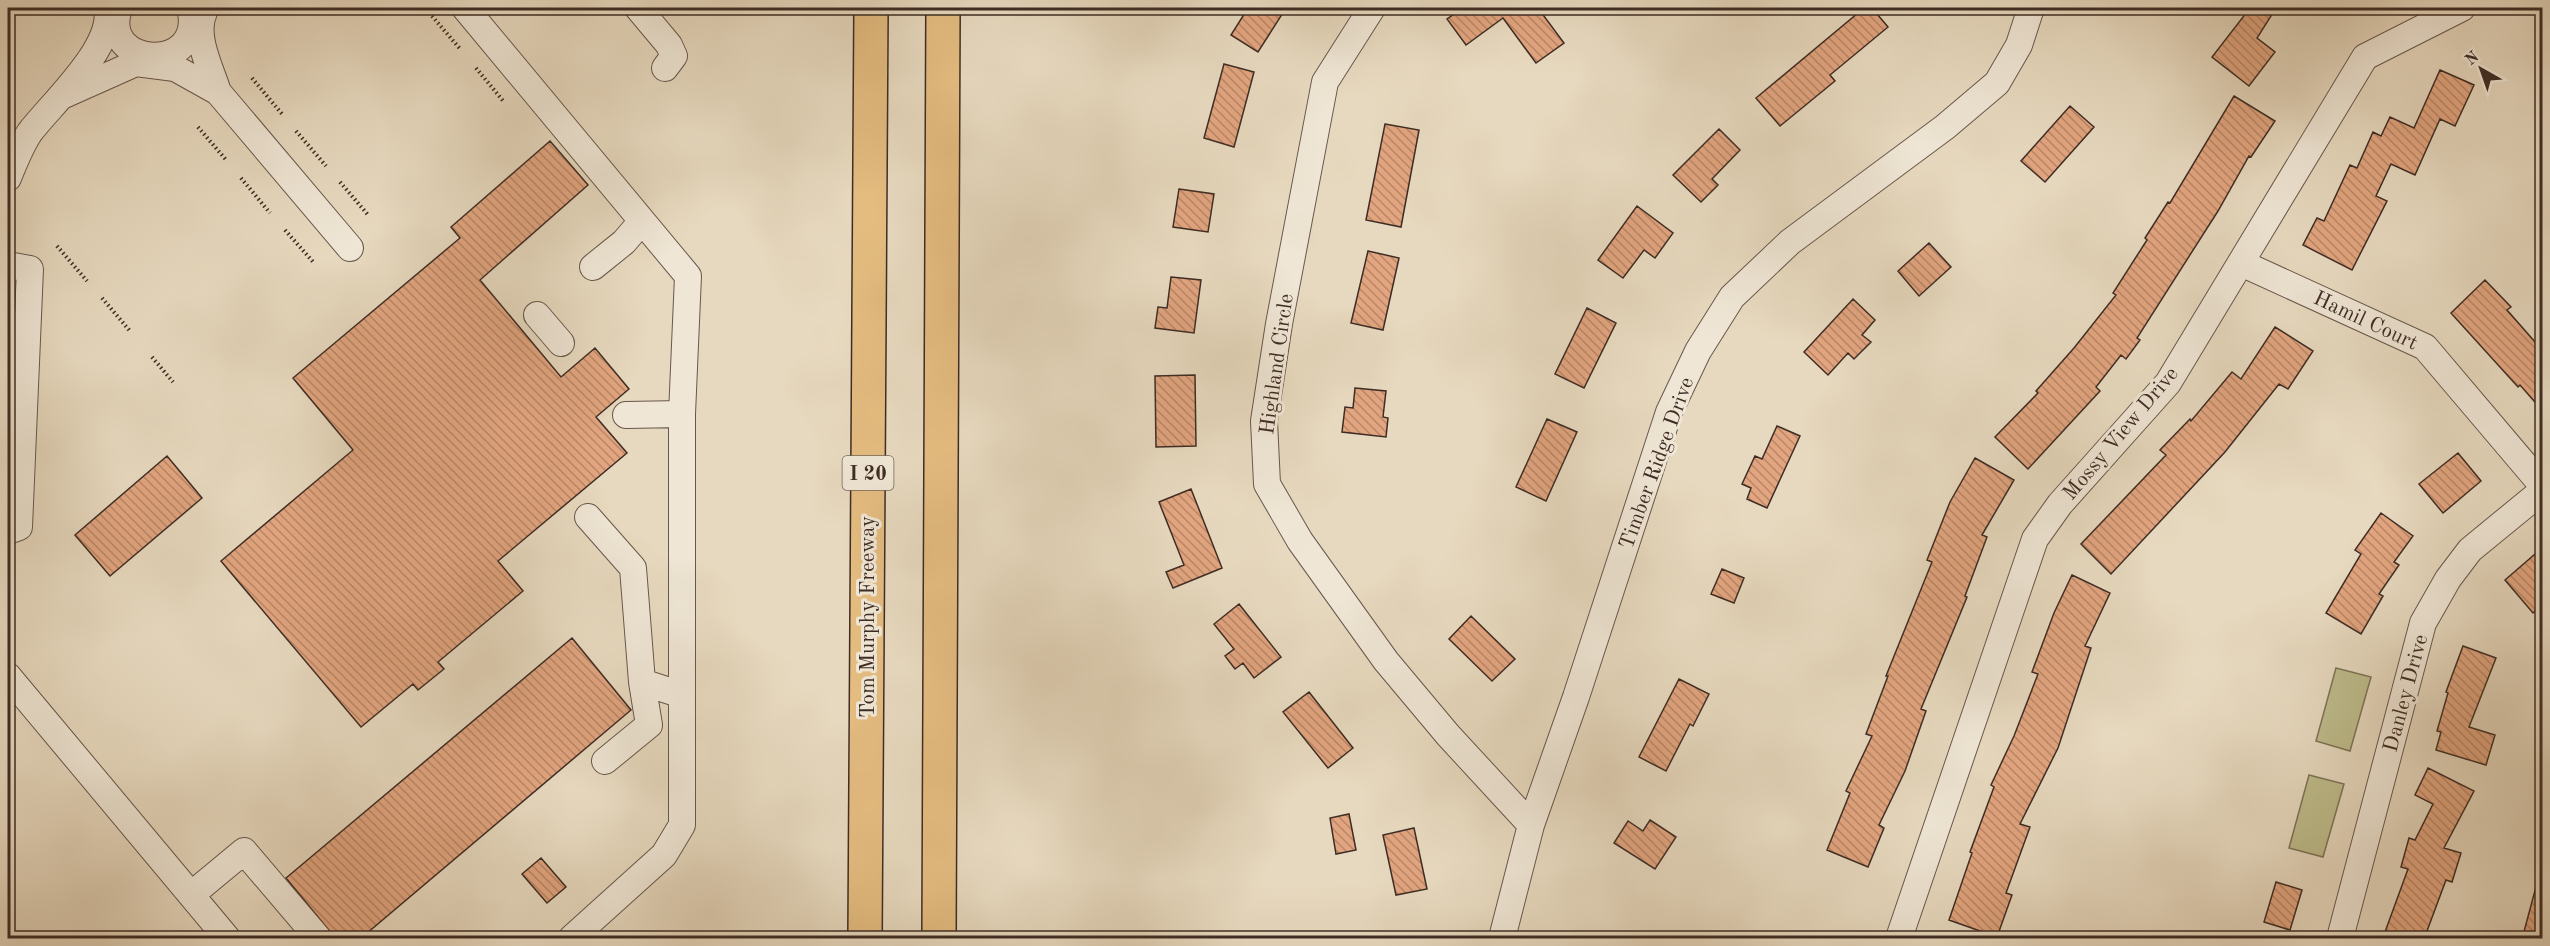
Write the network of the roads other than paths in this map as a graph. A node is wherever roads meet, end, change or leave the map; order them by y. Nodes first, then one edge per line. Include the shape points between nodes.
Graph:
1 (465, 8) edge
2 (638, 8) edge
3 (872, 8) edge
4 (943, 8) edge
5 (1372, 8) edge
6 (2031, 8) edge
7 (2462, 8) edge
8 (113, 12) edge
9 (179, 31) edge
10 (665, 68) dead end
11 (218, 92) junction
12 (62, 96) junction
13 (8, 178) edge
14 (642, 221) junction
15 (350, 248) dead end
16 (2241, 263) junction
17 (8, 265) edge
18 (593, 267) dead end
19 (537, 315) dead end
20 (561, 343) dead end
21 (682, 414) junction
22 (626, 415) dead end
23 (2542, 485) edge
24 (2542, 491) edge
25 (588, 517) dead end
26 (8, 531) edge
27 (8, 676) edge
28 (642, 682) junction
29 (682, 695) junction
30 (605, 761) dead end
31 (1531, 825) junction
32 (191, 895) junction
33 (227, 939) edge
34 (318, 939) edge
35 (572, 939) edge
36 (865, 939) edge
37 (939, 939) edge
38 (1502, 939) edge
39 (1899, 939) edge
40 (2340, 939) edge

1 - 14 street
2 - 10 street via 674,56
3 - 36 highway, Tom Murphy Freeway / I 20
4 - 37 highway
5 - 31 street, Highland Circle via 1325,82 1264,421 1267,484 1300,541 1386,662
6 - 31 street, Timber Ridge Drive via 2019,45 1997,83 1945,128 1790,242 1732,297 1698,351 1669,412
7 - 16 street, Mossy View Drive via 2365,57
8 - 9 street via 126,45
8 - 12 street via 99,44
9 - 11 street via 204,52
9 - 11 street via 175,68
9 - 12 street via 136,63
11 - 15 street
12 - 13 street via 29,133
14 - 18 street
14 - 21 street via 688,276
16 - 23 street, Hamil Court via 2425,346
16 - 39 street, Mossy View Drive via 2168,383 2060,504 2035,538
17 - 26 street via 30,269 19,527
19 - 20 street
21 - 22 street
21 - 29 street
24 - 40 street, Danley Drive via 2470,550 2423,623
25 - 28 street via 633,568
27 - 32 street
28 - 29 street
28 - 30 street via 649,725
29 - 35 street via 682,825 664,855
31 - 38 street, Timber Ridge Drive
32 - 33 street
32 - 34 street via 244,851

